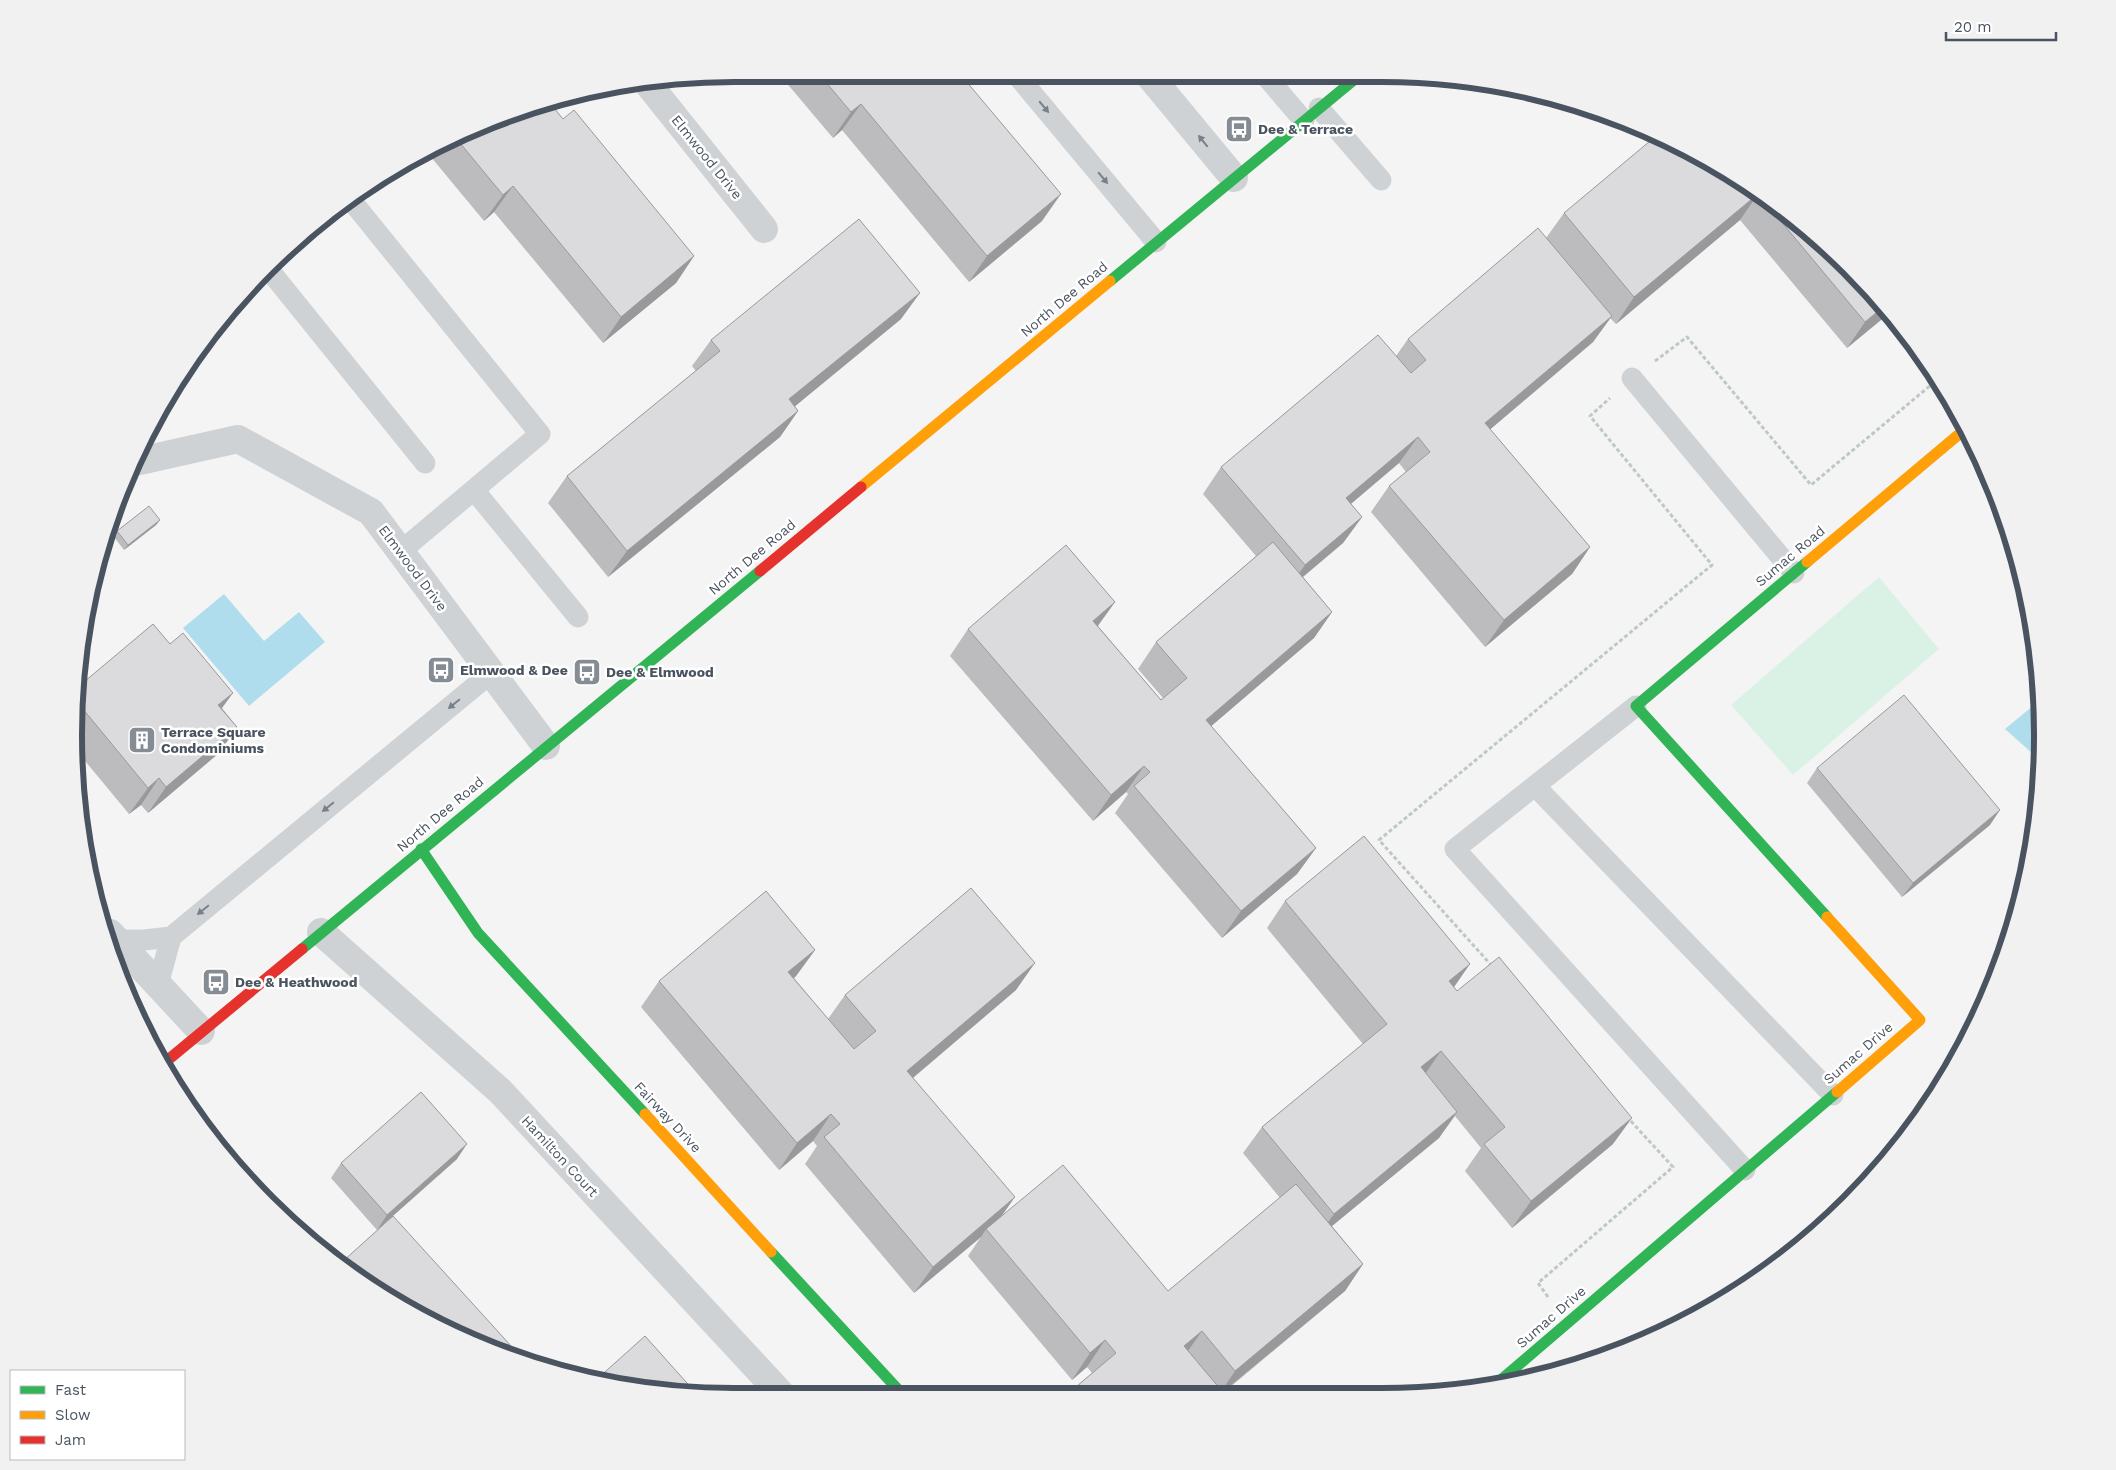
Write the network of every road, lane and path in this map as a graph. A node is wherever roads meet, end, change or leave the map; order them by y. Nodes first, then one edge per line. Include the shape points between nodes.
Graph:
1 (1023, 82) edge
2 (1155, 82) edge
3 (1273, 82) edge
4 (1352, 82) edge
5 (651, 88) edge
6 (1312, 115) junction
7 (1234, 178) junction
8 (1381, 180) dead end
9 (355, 205) edge
10 (764, 229) dead end
11 (1156, 242) junction
12 (273, 275) edge
13 (1632, 378) joint
14 (1931, 385) edge
15 (1959, 434) edge
16 (143, 460) edge
17 (425, 463) dead end
18 (474, 490) junction
19 (401, 551) junction
20 (1794, 573) junction
21 (578, 617) dead end
22 (491, 673) junction
23 (1636, 706) junction
24 (546, 746) junction
25 (1535, 786) junction
26 (421, 849) junction
27 (321, 932) junction
28 (114, 936) edge
29 (171, 937) junction
30 (115, 938) edge
31 (158, 985) junction
32 (202, 1031) junction
33 (169, 1059) edge
34 (1833, 1095) junction
35 (1745, 1170) junction
36 (1506, 1375) edge
37 (776, 1388) edge
38 (897, 1388) edge

1 -> 11 lane
7 -> 2 street
3 - 6 lane
4 - 6 street, North Dee Road
5 - 10 street, Elmwood Drive
6 - 7 street, North Dee Road
6 - 8 lane
7 - 11 street, North Dee Road
9 - 18 lane via 540,434
11 - 24 street, North Dee Road
12 - 17 lane
13 - 14 path via 1687,337 1811,485
13 - 20 lane
15 - 20 street, Sumac Road
16 - 19 street, Elmwood Drive via 238,439 371,512
18 - 19 lane
18 - 21 lane
19 - 22 street, Elmwood Drive
20 - 23 street, Sumac Road
22 - 24 street, Elmwood Drive
22 -> 29 lane
23 - 25 lane
23 - 34 street, Sumac Drive via 1920,1020
24 - 26 street, North Dee Road
25 - 34 lane
25 - 35 lane via 1455,850
26 - 27 street, North Dee Road
26 - 38 street, Fairway Drive via 478,933
27 - 32 street, North Dee Road
27 - 37 street, Hamilton Court via 500,1091
28 - 29 lane via 144,940
29 - 31 lane
30 - 31 street
31 - 32 street
32 - 33 street, North Dee Road
34 - 35 street, Sumac Drive
35 - 36 street, Sumac Drive

